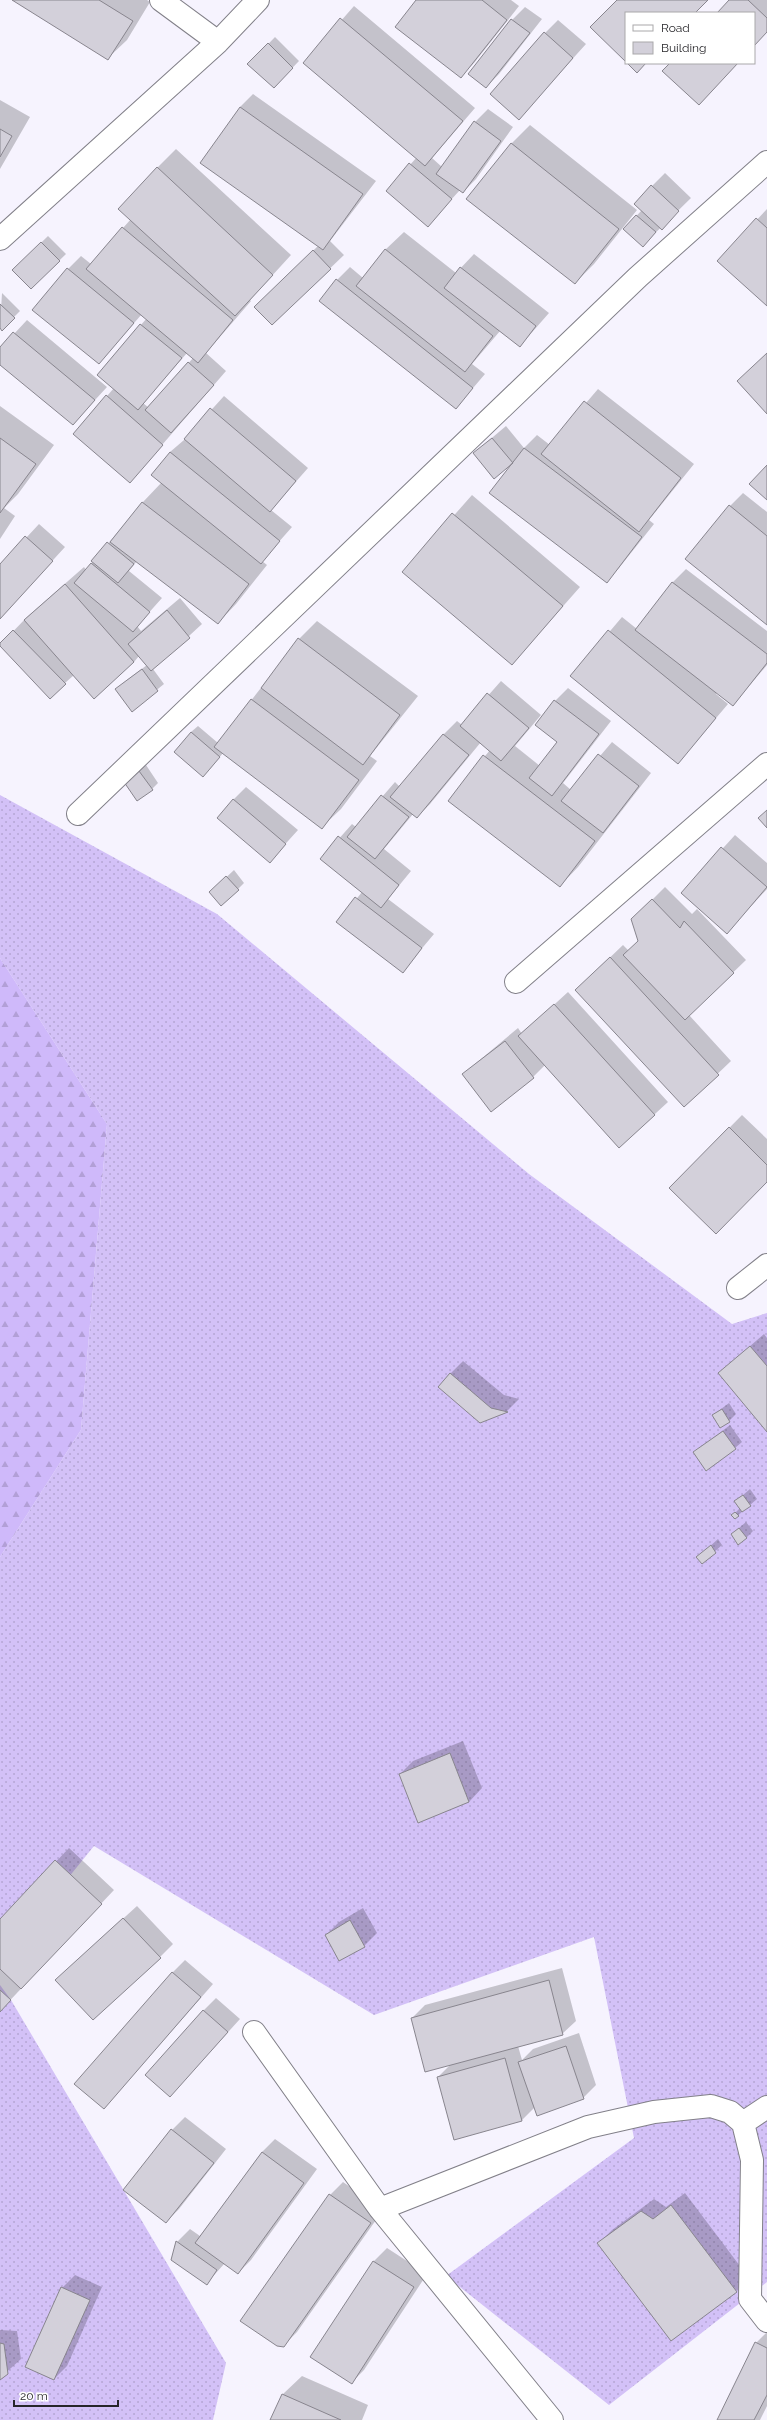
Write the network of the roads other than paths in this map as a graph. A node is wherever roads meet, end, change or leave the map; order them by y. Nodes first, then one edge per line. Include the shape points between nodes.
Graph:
1 (161, 0) edge
2 (258, 0) edge
3 (218, 42) junction
4 (767, 162) edge
5 (0, 239) edge
6 (767, 764) edge
7 (78, 814) dead end
8 (516, 982) dead end
9 (767, 1265) edge
10 (738, 1288) dead end
11 (254, 2032) dead end
12 (767, 2107) edge
13 (743, 2123) junction
14 (380, 2209) junction
15 (767, 2321) edge
16 (552, 2420) edge

1 - 3 street
2 - 3 street
3 - 5 street
4 - 7 street via 638,277
6 - 8 street
9 - 10 street
11 - 14 street
12 - 13 street
13 - 14 street via 730,2112 711,2106 693,2106 588,2127
13 - 15 street via 752,2160 750,2299
14 - 16 street

